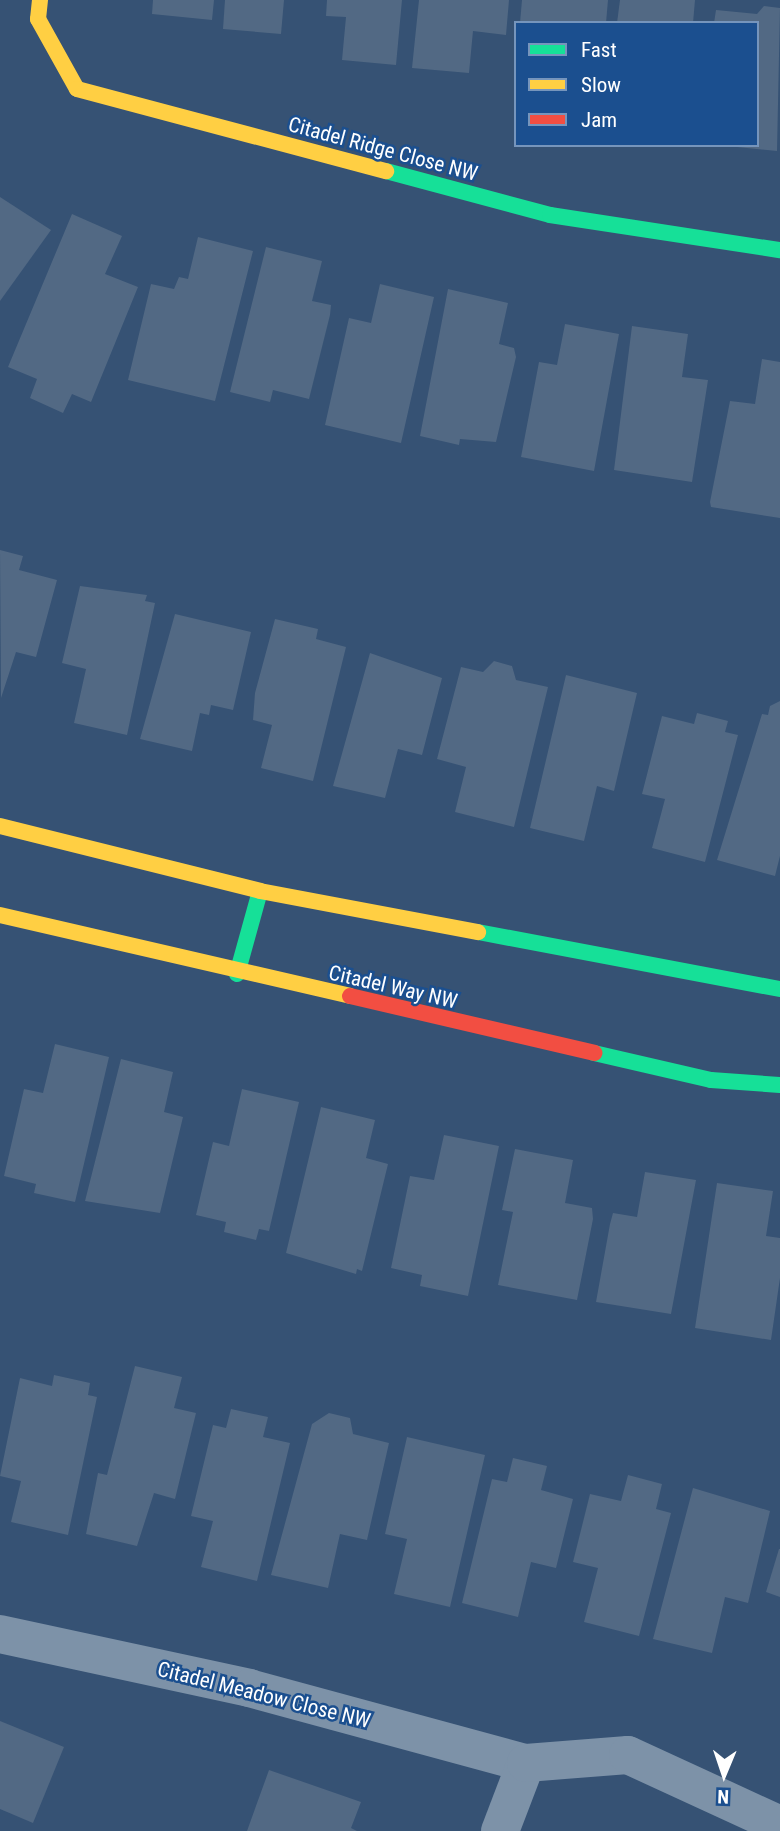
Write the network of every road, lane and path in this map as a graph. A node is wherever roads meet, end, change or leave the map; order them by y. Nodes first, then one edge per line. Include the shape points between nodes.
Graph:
1 (40, 0) edge
2 (780, 250) edge
3 (0, 826) edge
4 (260, 891) junction
5 (0, 915) edge
6 (237, 974) junction
7 (780, 989) edge
8 (780, 1085) edge
9 (0, 1634) edge
10 (526, 1763) junction
11 (780, 1825) edge
12 (500, 1831) edge

1 - 2 street, Citadel Ridge Close NW via 38,19 77,89 550,215
3 - 4 street
4 - 6 street
4 - 7 street
5 - 6 street, Citadel Way NW
6 - 8 street, Citadel Way NW via 711,1080
9 - 10 street, Citadel Meadow Close NW via 249,1688
10 - 11 street, Citadel Meadow Close NW via 628,1755
10 - 12 street

